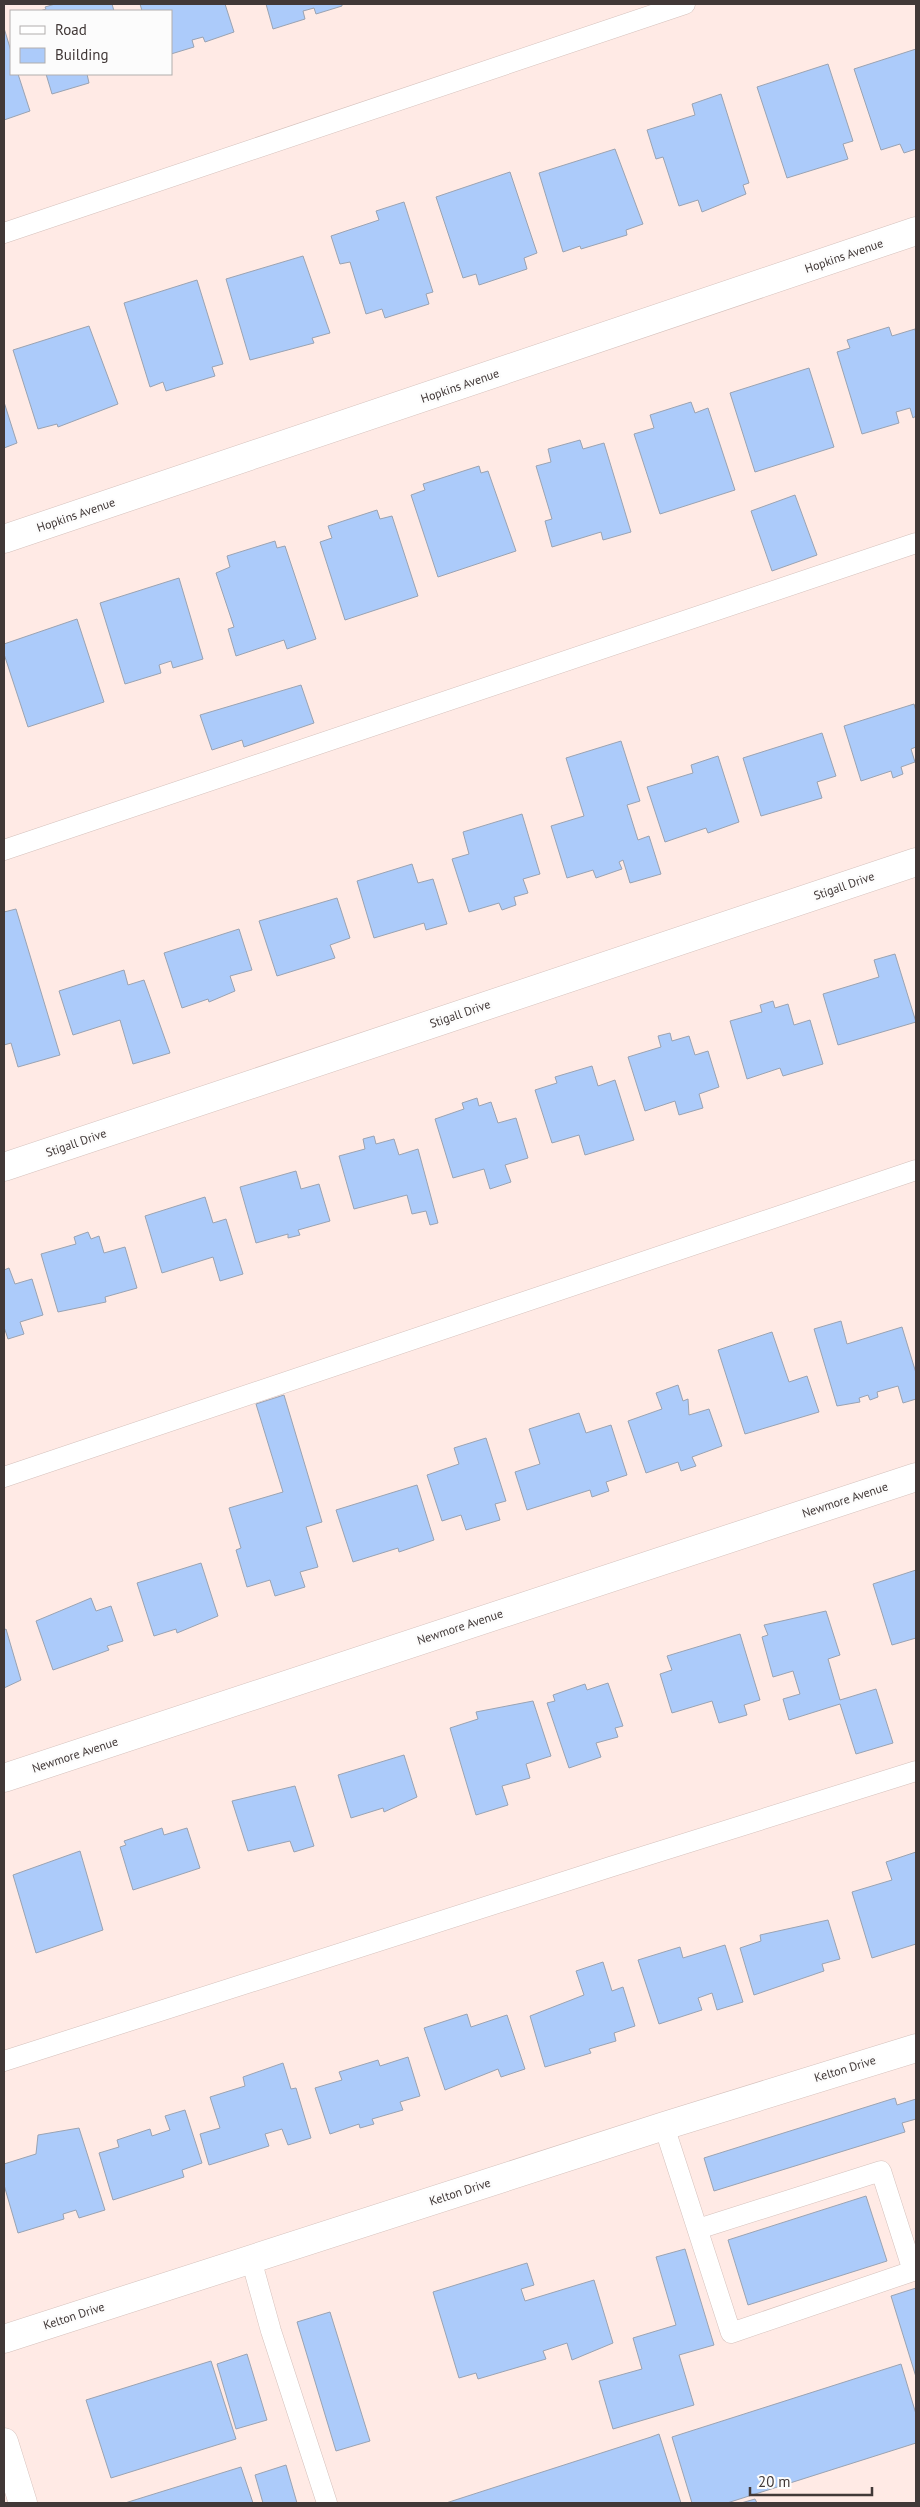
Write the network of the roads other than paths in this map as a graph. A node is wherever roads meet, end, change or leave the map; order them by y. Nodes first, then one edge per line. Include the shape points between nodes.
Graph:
1 (685, 4) edge
2 (916, 231) edge
3 (4, 233) edge
4 (4, 539) edge
5 (916, 543) edge
6 (4, 850) edge
7 (916, 862) edge
8 (4, 1167) edge
9 (916, 1170) edge
10 (4, 1477) edge
11 (916, 1477) edge
12 (916, 1771) edge
13 (4, 1778) edge
14 (916, 2048) edge
15 (4, 2061) edge
16 (664, 2126) junction
17 (698, 2230) junction
18 (251, 2259) junction
19 (4, 2339) edge
20 (4, 2442) edge
21 (23, 2503) edge
22 (327, 2503) edge

1 - 3 lane
2 - 4 street, Hopkins Avenue
5 - 6 lane
7 - 8 street, Stigall Drive
9 - 10 lane
11 - 13 street, Newmore Avenue
12 - 15 lane
14 - 16 street, Kelton Drive
16 - 17 lane
16 - 18 street, Kelton Drive
17 - 17 lane via 731,2333 914,2271 881,2171
18 - 19 street, Kelton Drive
18 - 22 lane via 270,2331
20 - 21 street

